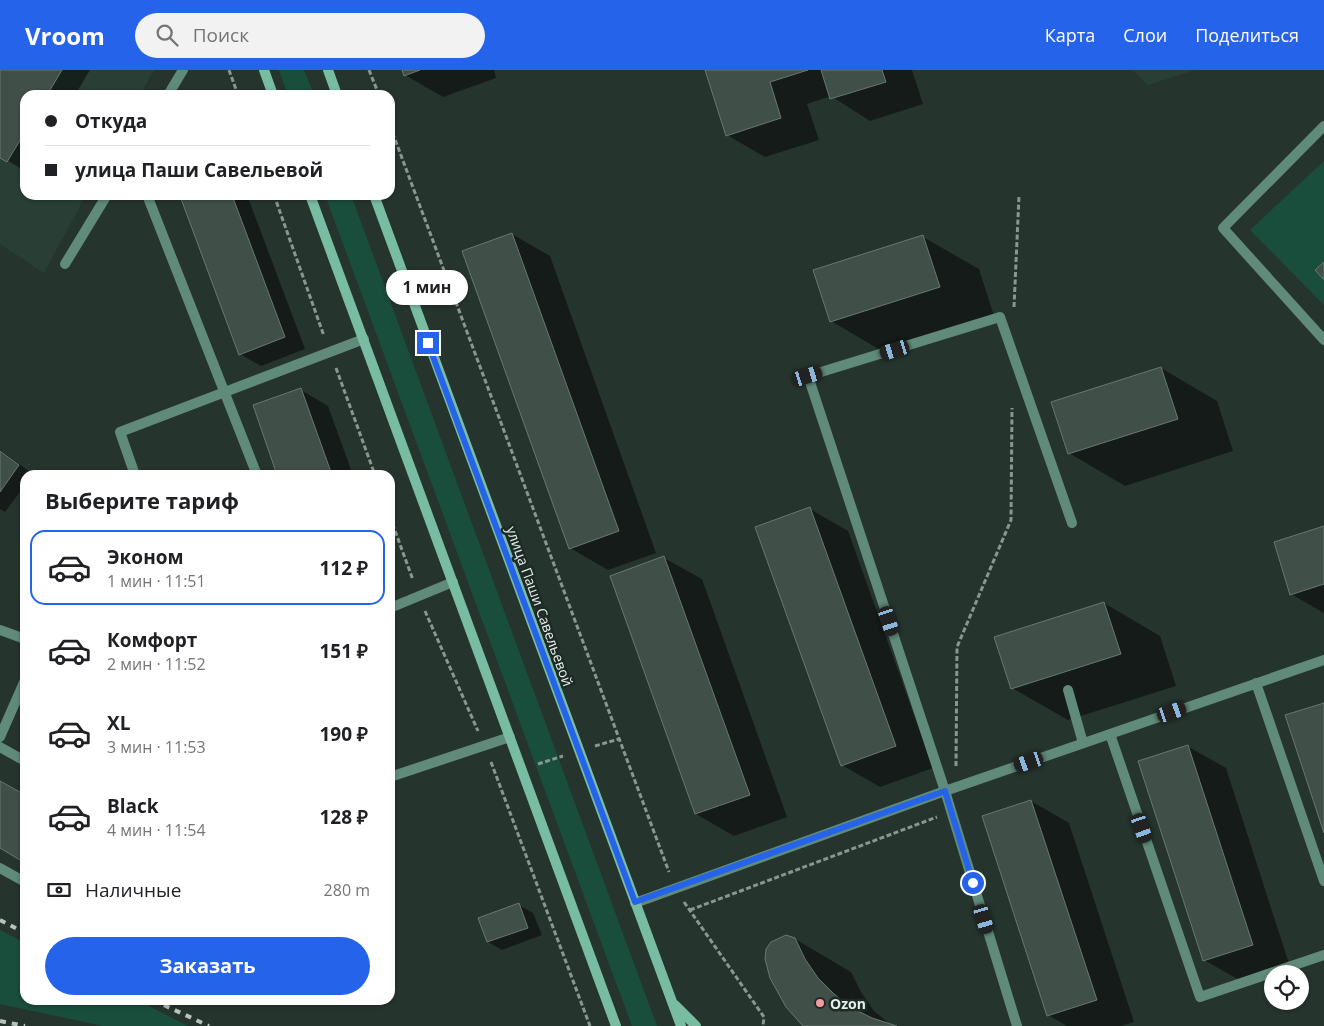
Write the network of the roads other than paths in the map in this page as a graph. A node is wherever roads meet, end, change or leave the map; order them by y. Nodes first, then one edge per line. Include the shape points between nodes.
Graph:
1 (184, 70) edge
2 (264, 70) edge
3 (328, 70) edge
4 (171, 90) edge
5 (271, 90) edge
6 (335, 90) edge
7 (1324, 126) edge
8 (104, 200) edge
9 (150, 200) edge
10 (312, 200) edge
11 (376, 200) edge
12 (65, 264) dead end
13 (364, 339) junction
14 (1324, 340) edge
15 (226, 391) junction
16 (133, 470) edge
17 (255, 470) edge
18 (1072, 523) dead end
19 (453, 582) junction
20 (395, 606) edge
21 (0, 630) edge
22 (20, 637) edge
23 (1324, 660) edge
24 (1256, 684) junction
25 (1068, 690) dead end
26 (20, 691) edge
27 (1110, 734) junction
28 (0, 737) edge
29 (510, 737) junction
30 (1083, 743) junction
31 (0, 747) edge
32 (20, 758) edge
33 (395, 776) edge
34 (945, 791) junction
35 (0, 868) edge
36 (20, 879) edge
37 (1324, 881) edge
38 (635, 902) junction
39 (1324, 955) edge
40 (672, 1002) junction
41 (616, 1026) edge
42 (681, 1026) edge
43 (696, 1026) edge
44 (1017, 1026) edge

1 - 4 street
2 - 5 main road
3 - 6 main road
7 - 14 street via 1223,228
8 - 12 street
9 - 15 street
10 - 13 main road
11 - 38 main road, улица Паши Савельевой
13 - 15 street
13 - 19 main road
15 - 16 street via 120,432
15 - 17 street
18 - 34 street via 1000,318 808,376
19 - 20 street
19 - 29 main road
21 - 22 street
23 - 24 street
24 - 27 street
24 - 37 street
25 - 30 street
26 - 28 street
27 - 30 street
27 - 39 street via 1200,997
29 - 33 street
29 - 41 main road
30 - 34 street
31 - 32 street
34 - 38 street
34 - 44 street
35 - 36 street
38 - 40 main road, улица Паши Савельевой
40 - 42 main road, улица Паши Савельевой
40 - 43 main road

